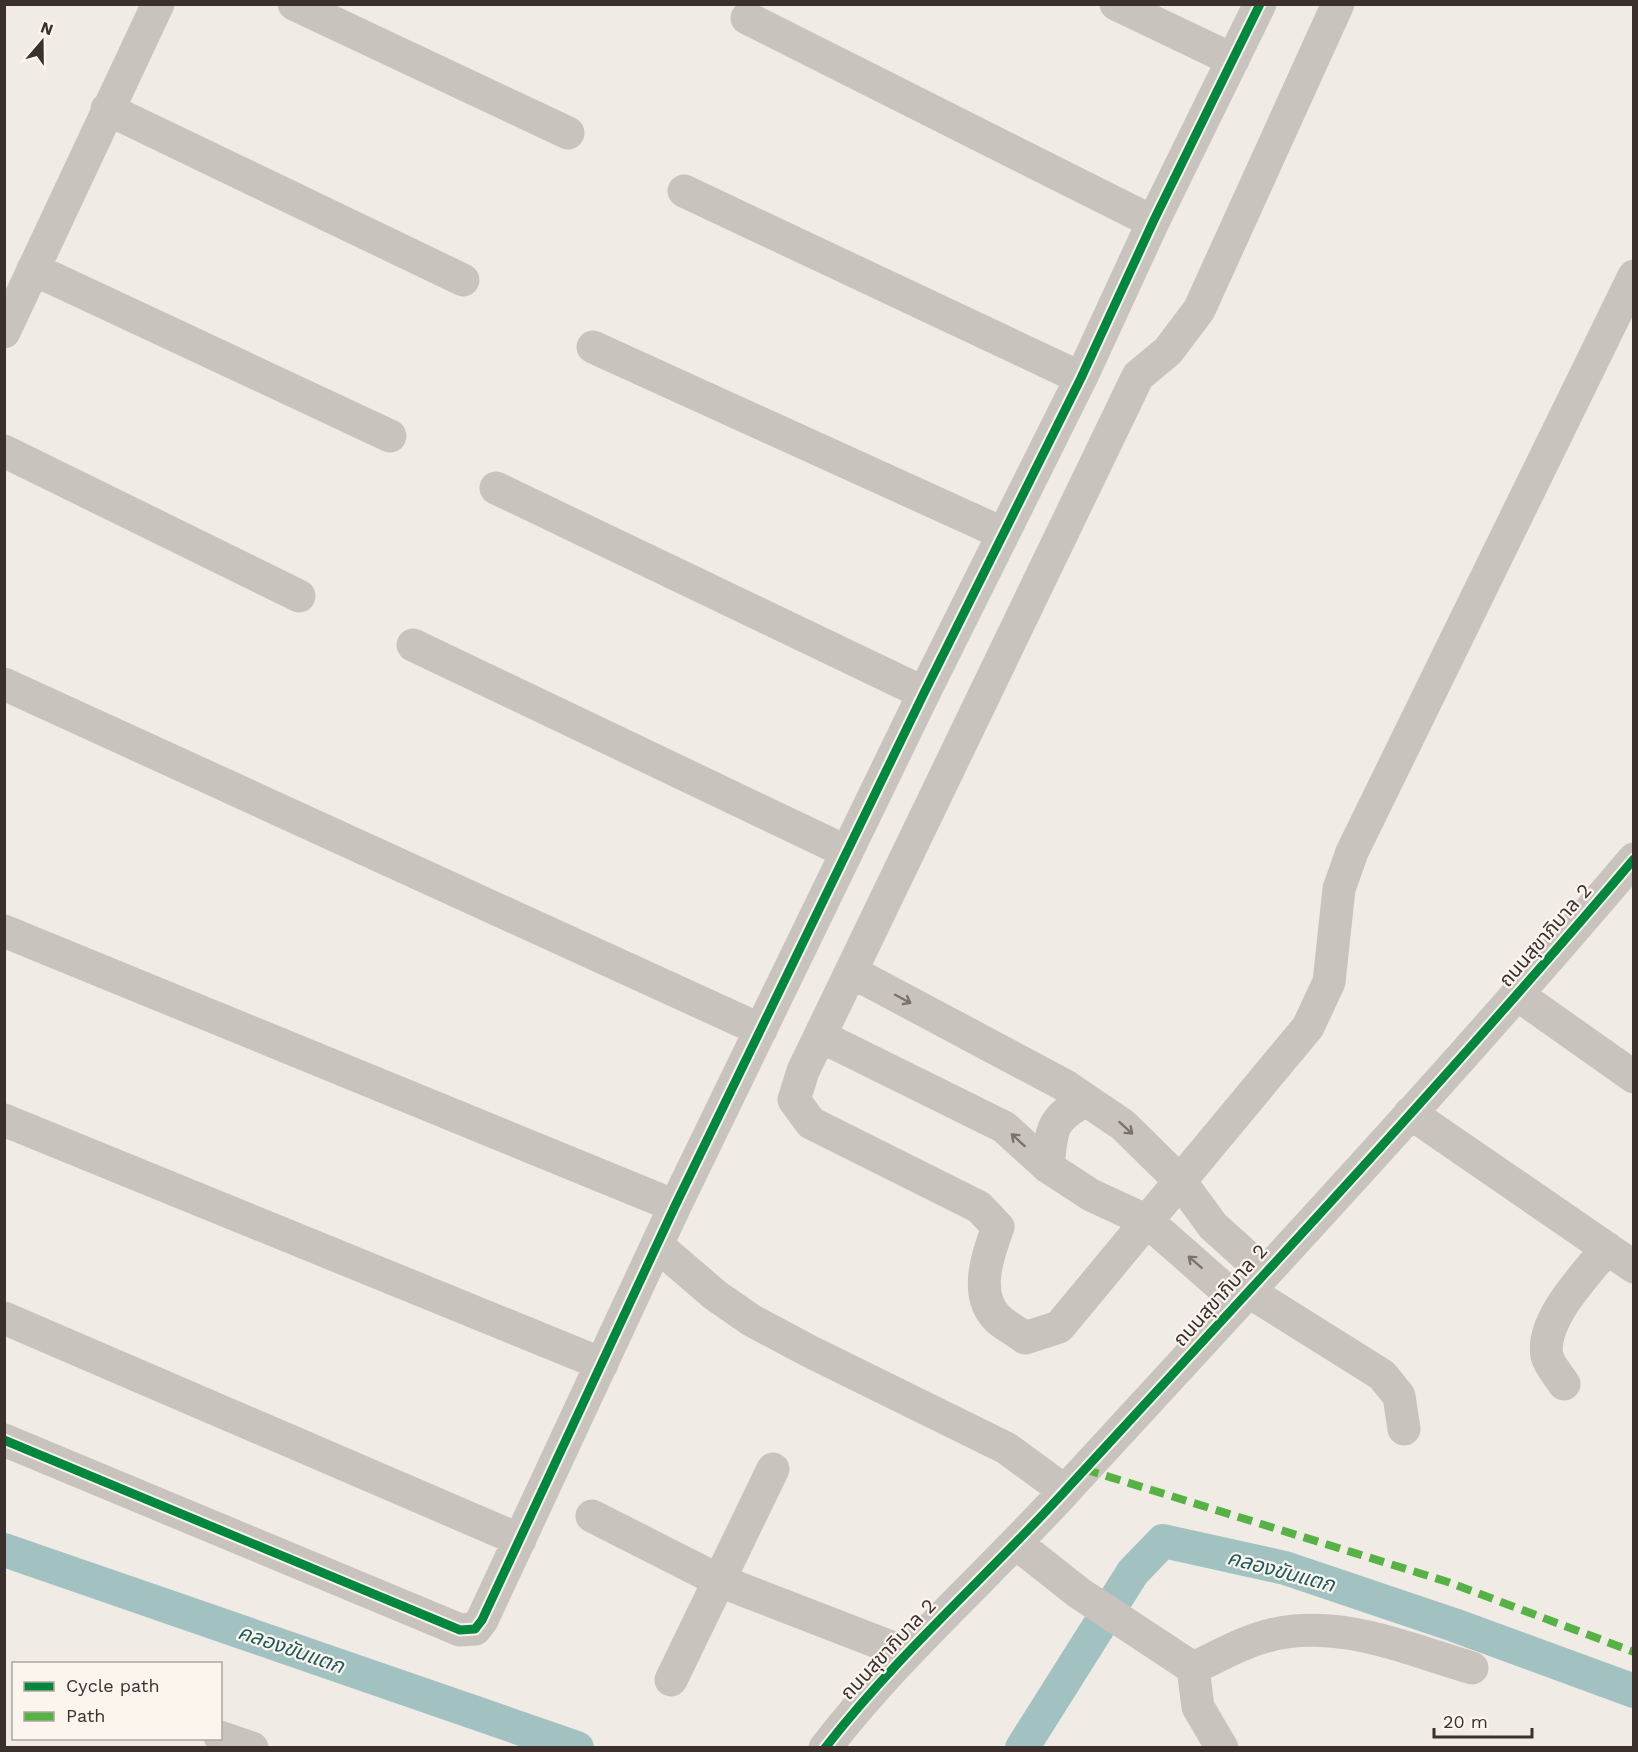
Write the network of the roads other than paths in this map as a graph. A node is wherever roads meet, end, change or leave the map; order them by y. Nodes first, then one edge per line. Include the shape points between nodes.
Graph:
1 (158, 4) edge
2 (294, 4) edge
3 (1116, 4) edge
4 (1260, 4) edge
5 (1338, 4) edge
6 (747, 18) dead end
7 (1233, 60) junction
8 (107, 109) junction
9 (568, 133) dead end
10 (684, 191) dead end
11 (1153, 222) junction
12 (33, 269) junction
13 (1634, 276) edge
14 (463, 280) dead end
15 (4, 332) edge
16 (593, 347) dead end
17 (1081, 378) junction
18 (390, 436) dead end
19 (4, 451) edge
20 (496, 488) dead end
21 (1002, 533) junction
22 (299, 596) dead end
23 (412, 645) dead end
24 (4, 684) edge
25 (924, 693) junction
26 (847, 852) junction
27 (1634, 860) edge
28 (4, 931) edge
29 (852, 972) junction
30 (1518, 995) junction
31 (762, 1030) junction
32 (820, 1036) junction
33 (1634, 1077) edge
34 (1086, 1100) junction
35 (1410, 1113) junction
36 (4, 1120) edge
37 (1048, 1167) junction
38 (1180, 1181) junction
39 (675, 1206) junction
40 (1147, 1221) junction
41 (658, 1246) junction
42 (1607, 1248) junction
43 (1634, 1267) edge
44 (1250, 1288) junction
45 (4, 1318) edge
46 (602, 1364) junction
47 (1564, 1384) dead end
48 (1404, 1429) dead end
49 (4, 1440) edge
50 (773, 1469) dead end
51 (1065, 1491) junction
52 (592, 1516) dead end
53 (520, 1540) junction
54 (1017, 1544) junction
55 (720, 1581) junction
56 (906, 1653) junction
57 (1193, 1668) junction
58 (1472, 1668) dead end
59 (670, 1680) dead end
60 (222, 1738) edge
61 (831, 1739) edge
62 (252, 1748) edge
63 (1222, 1748) edge

1 - 8 street
2 - 9 street
3 - 7 street
4 - 7 street
5 - 29 street via 1199,309 1168,351 1138,376
6 - 11 street
7 - 11 street
8 - 12 street
8 - 14 street
10 - 17 street
11 - 17 street
12 - 15 street
12 - 18 street
13 - 38 street via 1352,852 1339,889 1329,982 1308,1028
16 - 21 street
17 - 21 street
19 - 22 street
20 - 25 street
21 - 25 street
23 - 26 street
24 - 31 street
25 - 26 street
26 - 31 street
27 - 30 street, ถนนสุขาภิบาล 2
28 - 39 street
29 - 32 street
29 -> 34 street
30 - 33 street
30 - 35 street, ถนนสุขาภิบาล 2
31 - 39 street
37 -> 32 street via 1004,1127
32 - 40 street via 794,1100 811,1123 979,1207 998,1227 983,1289 996,1317 1025,1338 1059,1327
34 - 37 street via 1061,1114 1051,1133
34 -> 38 street via 1123,1125
35 - 42 street
35 - 44 street, ถนนสุขาภิบาล 2
36 - 46 street
37 - 40 street via 1091,1195
38 - 40 street
38 - 44 street
39 - 41 street
44 -> 40 street
41 - 46 street
41 - 51 street via 715,1295 752,1320 1006,1448
42 - 43 street
42 - 47 street via 1553,1319 1547,1357
44 - 48 street via 1382,1375 1399,1396
44 - 51 street, ถนนสุขาภิบาล 2
45 - 53 street
46 - 53 street
49 - 53 street via 460,1630 475,1629 482,1620
50 - 55 street
51 - 54 street, ถนนสุขาภิบาล 2
52 - 55 street
54 - 56 street, ถนนสุขาภิบาล 2
54 - 57 street via 1079,1593
55 - 56 street
55 - 59 street
56 - 61 street, ถนนสุขาภิบาล 2
57 - 58 street via 1261,1638 1315,1629 1362,1635
57 - 63 street via 1198,1707
60 - 62 street

